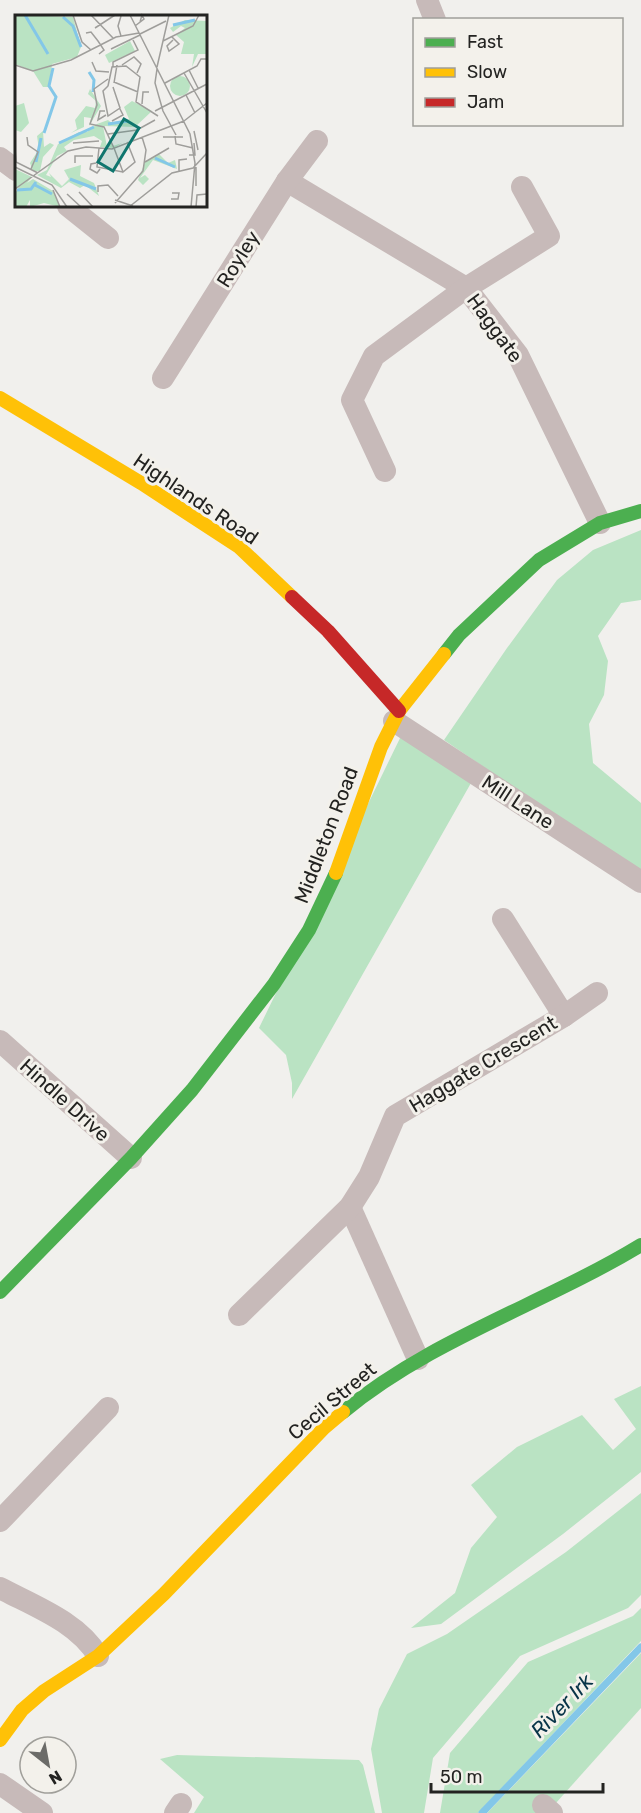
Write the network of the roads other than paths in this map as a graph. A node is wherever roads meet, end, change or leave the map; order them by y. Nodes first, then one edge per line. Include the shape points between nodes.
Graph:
1 (427, 0) edge
2 (434, 18) edge
3 (317, 141) dead end
4 (0, 158) edge
5 (15, 169) edge
6 (287, 181) junction
7 (522, 187) dead end
8 (69, 207) edge
9 (108, 238) dead end
10 (466, 288) junction
11 (163, 378) dead end
12 (0, 398) edge
13 (385, 471) dead end
14 (641, 511) edge
15 (600, 523) junction
16 (397, 716) junction
17 (641, 882) edge
18 (503, 919) dead end
19 (597, 993) dead end
20 (564, 1016) junction
21 (0, 1041) edge
22 (131, 1158) junction
23 (350, 1207) junction
24 (641, 1245) edge
25 (0, 1292) edge
26 (239, 1315) dead end
27 (418, 1359) junction
28 (108, 1408) dead end
29 (0, 1521) edge
30 (0, 1588) edge
31 (98, 1656) junction
32 (0, 1740) edge
33 (0, 1784) edge
34 (42, 1813) edge

1 - 2 street
3 - 6 street, Royley
4 - 5 street
6 - 10 street, Haggate
6 - 11 street, Royley
7 - 10 street via 549,236
8 - 9 street
10 - 13 street via 374,356 352,400
10 - 15 street, Haggate via 518,355
12 - 16 street, Highlands Road via 239,547 328,631
14 - 15 street, Middleton Road
15 - 16 street, Middleton Road via 539,560 459,635
16 - 17 street, Mill Lane
16 - 22 street, Middleton Road via 381,747 338,872 309,930 274,984 192,1090
18 - 20 street, Haggate Crescent
19 - 20 street, Haggate Crescent
20 - 23 street, Haggate Crescent via 395,1116 369,1176
21 - 22 street, Hindle Drive
22 - 25 street, Middleton Road
23 - 26 street, Haggate Crescent
23 - 27 street
24 - 27 street, Cecil Street via 600,1270
27 - 31 street, Cecil Street via 367,1392 324,1428 164,1594
28 - 29 street
30 - 31 street via 76,1629
31 - 32 street, Cecil Street via 44,1691 22,1710
33 - 34 street

